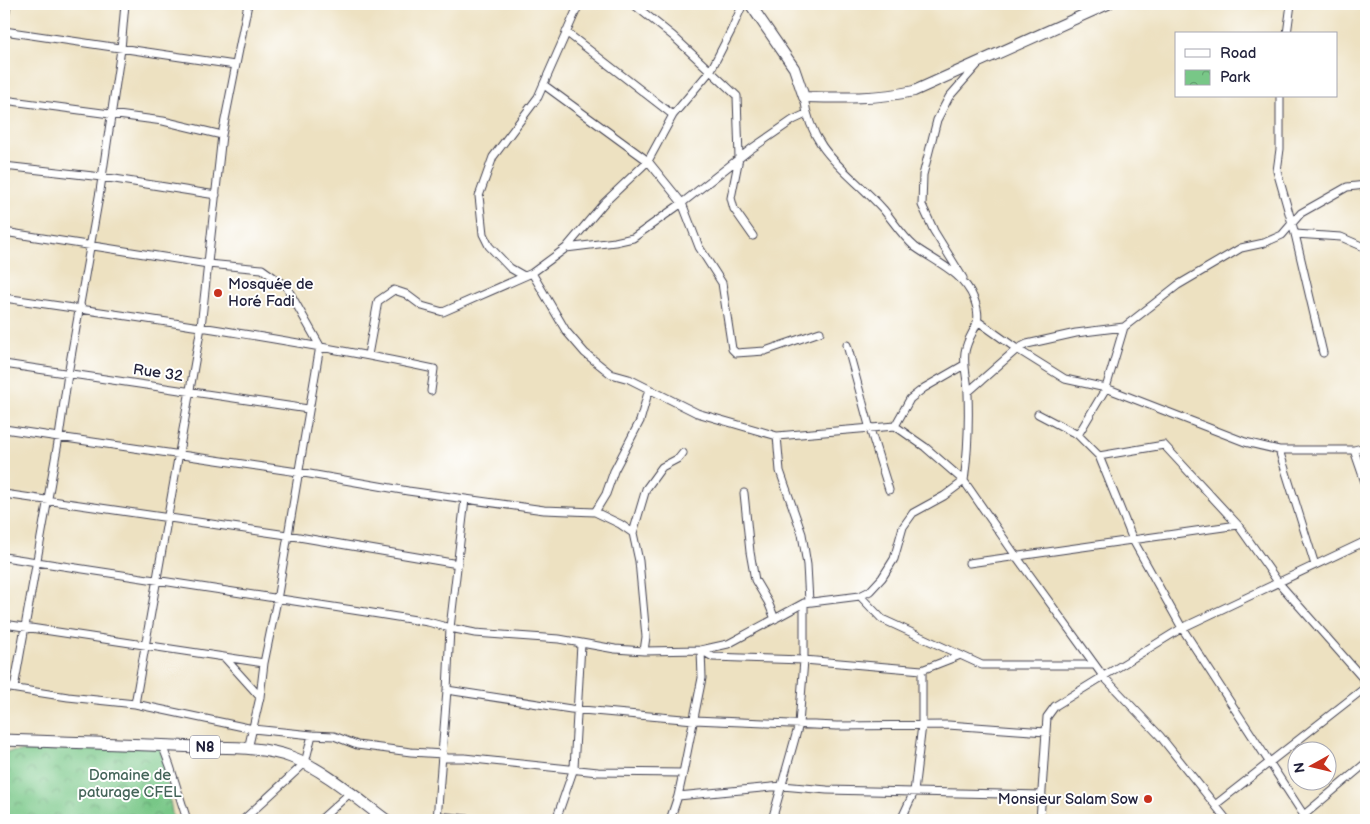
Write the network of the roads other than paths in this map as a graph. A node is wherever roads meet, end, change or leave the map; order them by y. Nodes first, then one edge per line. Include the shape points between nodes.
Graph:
1 (7, 4) edge
2 (125, 4) edge
3 (248, 4) edge
4 (579, 4) edge
5 (633, 4) edge
6 (742, 4) edge
7 (750, 4) edge
8 (1108, 4) edge
9 (1291, 4) edge
10 (4, 25) edge
11 (4, 31) edge
12 (566, 32) junction
13 (1287, 32) edge
14 (121, 49) junction
15 (980, 61) junction
16 (235, 65) junction
17 (711, 70) junction
18 (544, 85) junction
19 (804, 97) junction
20 (1280, 98) edge
21 (4, 100) edge
22 (110, 114) junction
23 (806, 114) junction
24 (673, 115) junction
25 (222, 134) junction
26 (739, 158) junction
27 (648, 161) junction
28 (4, 166) edge
29 (102, 177) junction
30 (1366, 185) edge
31 (216, 195) junction
32 (682, 203) junction
33 (1292, 224) junction
34 (4, 232) edge
35 (1295, 234) junction
36 (753, 236) dead end
37 (90, 245) junction
38 (566, 248) junction
39 (1366, 248) edge
40 (208, 264) junction
41 (532, 273) junction
42 (524, 276) junction
43 (967, 285) junction
44 (4, 298) edge
45 (80, 307) junction
46 (978, 322) junction
47 (201, 327) junction
48 (1124, 327) junction
49 (820, 332) dead end
50 (847, 345) dead end
51 (320, 346) junction
52 (1017, 349) junction
53 (1323, 353) dead end
54 (368, 355) junction
55 (4, 364) edge
56 (964, 365) junction
57 (68, 374) junction
58 (1106, 388) junction
59 (649, 389) junction
60 (431, 391) dead end
61 (189, 392) junction
62 (968, 392) junction
63 (308, 410) junction
64 (1038, 414) dead end
65 (895, 426) junction
66 (4, 428) edge
67 (870, 429) junction
68 (1078, 435) junction
69 (777, 436) junction
70 (59, 437) junction
71 (1366, 448) edge
72 (1279, 450) junction
73 (1354, 450) junction
74 (683, 453) dead end
75 (179, 455) junction
76 (1098, 456) junction
77 (298, 472) junction
78 (964, 481) junction
79 (1366, 486) edge
80 (889, 490) dead end
81 (744, 493) dead end
82 (4, 494) edge
83 (465, 499) junction
84 (48, 500) junction
85 (595, 512) junction
86 (166, 518) junction
87 (1238, 525) junction
88 (633, 533) junction
89 (287, 535) junction
90 (1133, 540) junction
91 (1366, 541) edge
92 (1016, 556) junction
93 (4, 557) edge
94 (36, 562) junction
95 (969, 562) dead end
96 (458, 564) junction
97 (1315, 565) junction
98 (157, 581) junction
99 (1278, 582) junction
100 (860, 596) junction
101 (277, 600) junction
102 (807, 602) junction
103 (775, 619) junction
104 (4, 624) edge
105 (24, 627) junction
106 (450, 628) junction
107 (1182, 628) junction
108 (581, 644) junction
109 (145, 645) junction
110 (701, 650) junction
111 (644, 651) junction
112 (958, 656) junction
113 (224, 657) junction
114 (804, 660) junction
115 (264, 662) junction
116 (1095, 665) junction
117 (922, 670) junction
118 (1103, 676) junction
119 (1366, 682) edge
120 (4, 687) edge
121 (1366, 687) edge
122 (14, 688) junction
123 (448, 690) junction
124 (260, 697) junction
125 (136, 704) junction
126 (578, 710) junction
127 (694, 720) junction
128 (799, 724) junction
129 (922, 725) junction
130 (253, 729) junction
131 (1046, 732) junction
132 (312, 735) junction
133 (4, 740) edge
134 (162, 745) junction
135 (248, 749) junction
136 (443, 756) junction
137 (305, 763) junction
138 (1270, 763) junction
139 (1366, 763) edge
140 (574, 768) junction
141 (683, 773) junction
142 (782, 786) junction
143 (914, 792) junction
144 (350, 793) junction
145 (1042, 795) junction
146 (678, 796) junction
147 (1216, 805) junction
148 (438, 818) edge
149 (1305, 818) edge
150 (187, 820) edge
151 (243, 820) edge
152 (320, 820) edge
153 (386, 820) edge
154 (477, 820) edge
155 (556, 820) edge
156 (670, 820) edge
157 (772, 820) edge
158 (901, 820) edge
159 (1040, 820) edge
160 (1227, 820) edge

1 - 10 street
2 - 14 street
3 - 16 street
4 - 12 street
5 - 17 street
6 - 17 street
7 - 19 street via 794,68
8 - 15 street
9 - 13 street
11 - 14 street
12 - 18 street
12 - 24 street
14 - 16 street
14 - 22 street
15 - 19 street via 914,90 892,96
15 - 43 street via 949,97 937,120 923,175 922,205
16 - 25 street
17 - 24 street
17 - 26 street via 737,96
18 - 27 street
18 - 42 street via 493,157 480,196 483,234 489,246 510,268
19 - 23 street
20 - 33 street via 1277,171
21 - 22 street
22 - 25 street
22 - 29 street
23 - 26 street
23 - 43 street via 813,132 834,162 882,208 913,245 947,267
24 - 27 street
25 - 31 street
26 - 32 street
26 - 36 street via 731,198 734,209
27 - 32 street
27 - 38 street via 604,203
28 - 29 street
29 - 31 street
29 - 37 street
30 - 33 street via 1347,186 1301,213
31 - 40 street
32 - 38 street via 633,238
32 - 49 street via 699,247 722,284 732,349 736,353 765,350
33 - 35 street
33 - 48 street via 1282,235 1241,248 1178,285
34 - 37 street
35 - 39 street via 1341,237
35 - 53 street
37 - 40 street
37 - 45 street
38 - 41 street
40 - 47 street
40 - 51 street via 262,269 286,286
41 - 42 street
41 - 59 street via 566,331 585,353 611,374 629,378
42 - 54 street via 443,312 422,306 394,290 378,301
43 - 46 street
44 - 45 street
45 - 47 street
45 - 57 street
46 - 52 street
46 - 56 street via 968,341
47 - 51 street
47 - 61 street
48 - 52 street via 1027,344
48 - 58 street
50 - 67 street
51 - 54 street
51 - 63 street
52 - 58 street via 1065,379
52 - 62 street
54 - 60 street via 434,369
55 - 57 street, Rue 32
56 - 62 street
56 - 65 street via 910,399
57 - 61 street, Rue 32
57 - 70 street
58 - 68 street
58 - 72 street via 1245,442
59 - 69 street via 697,413
59 - 85 street via 640,421
61 - 63 street, Rue 32
61 - 75 street
62 - 78 street via 968,452
63 - 77 street
64 - 68 street
65 - 67 street
65 - 78 street
66 - 70 street
67 - 69 street
67 - 80 street
68 - 76 street
69 - 102 street via 780,471 802,534 807,565
70 - 75 street
70 - 84 street
71 - 73 street
72 - 73 street
72 - 97 street
73 - 79 street
74 - 88 street via 662,467 646,489
75 - 77 street
75 - 86 street
76 - 87 street via 1164,445
76 - 90 street
77 - 83 street
77 - 89 street
78 - 92 street
78 - 100 street via 913,512 903,527 894,559 882,578
81 - 103 street via 755,580
82 - 84 street
83 - 85 street via 544,510
83 - 96 street
84 - 86 street
84 - 94 street
85 - 88 street
86 - 89 street
86 - 98 street
87 - 90 street
87 - 99 street
88 - 111 street via 642,586
89 - 96 street
89 - 101 street
90 - 92 street
90 - 107 street
91 - 97 street
92 - 95 street
92 - 116 street
93 - 94 street
94 - 98 street
94 - 105 street
96 - 106 street
97 - 99 street
98 - 101 street
98 - 109 street
99 - 107 street
99 - 119 street
100 - 102 street
100 - 112 street via 882,619
101 - 106 street
101 - 115 street
102 - 103 street
102 - 114 street
103 - 110 street via 728,644
104 - 105 street
105 - 109 street
105 - 122 street
106 - 108 street
106 - 123 street
107 - 118 street
107 - 138 street
108 - 111 street
108 - 126 street
109 - 113 street
109 - 125 street
110 - 111 street
110 - 114 street via 713,656
110 - 127 street via 702,678
112 - 116 street via 982,665
112 - 117 street
113 - 115 street
113 - 124 street
114 - 117 street
114 - 128 street
115 - 124 street
116 - 118 street
117 - 129 street
118 - 131 street via 1055,706 1047,717
118 - 147 street via 1160,736
120 - 122 street
121 - 138 street
122 - 125 street
123 - 126 street
123 - 136 street
124 - 130 street
125 - 130 street
126 - 127 street
126 - 140 street
127 - 128 street
127 - 141 street
128 - 129 street
128 - 142 street
129 - 131 street
129 - 143 street
130 - 132 street
130 - 135 street
131 - 145 street
132 - 136 street via 334,736 357,745
132 - 137 street
133 - 134 main road, N8
134 - 135 main road, N8
134 - 150 street
135 - 137 main road, N8 via 278,753
136 - 140 street
136 - 148 street
137 - 144 main road, N8
137 - 151 street
138 - 147 street
138 - 149 street
139 - 149 street
140 - 141 street via 598,772
140 - 155 street
141 - 146 street
142 - 143 street
142 - 146 street
142 - 157 street
143 - 145 street
143 - 158 street
144 - 152 street
144 - 153 main road, N8
145 - 159 street
146 - 156 street
147 - 160 street
148 - 154 street

